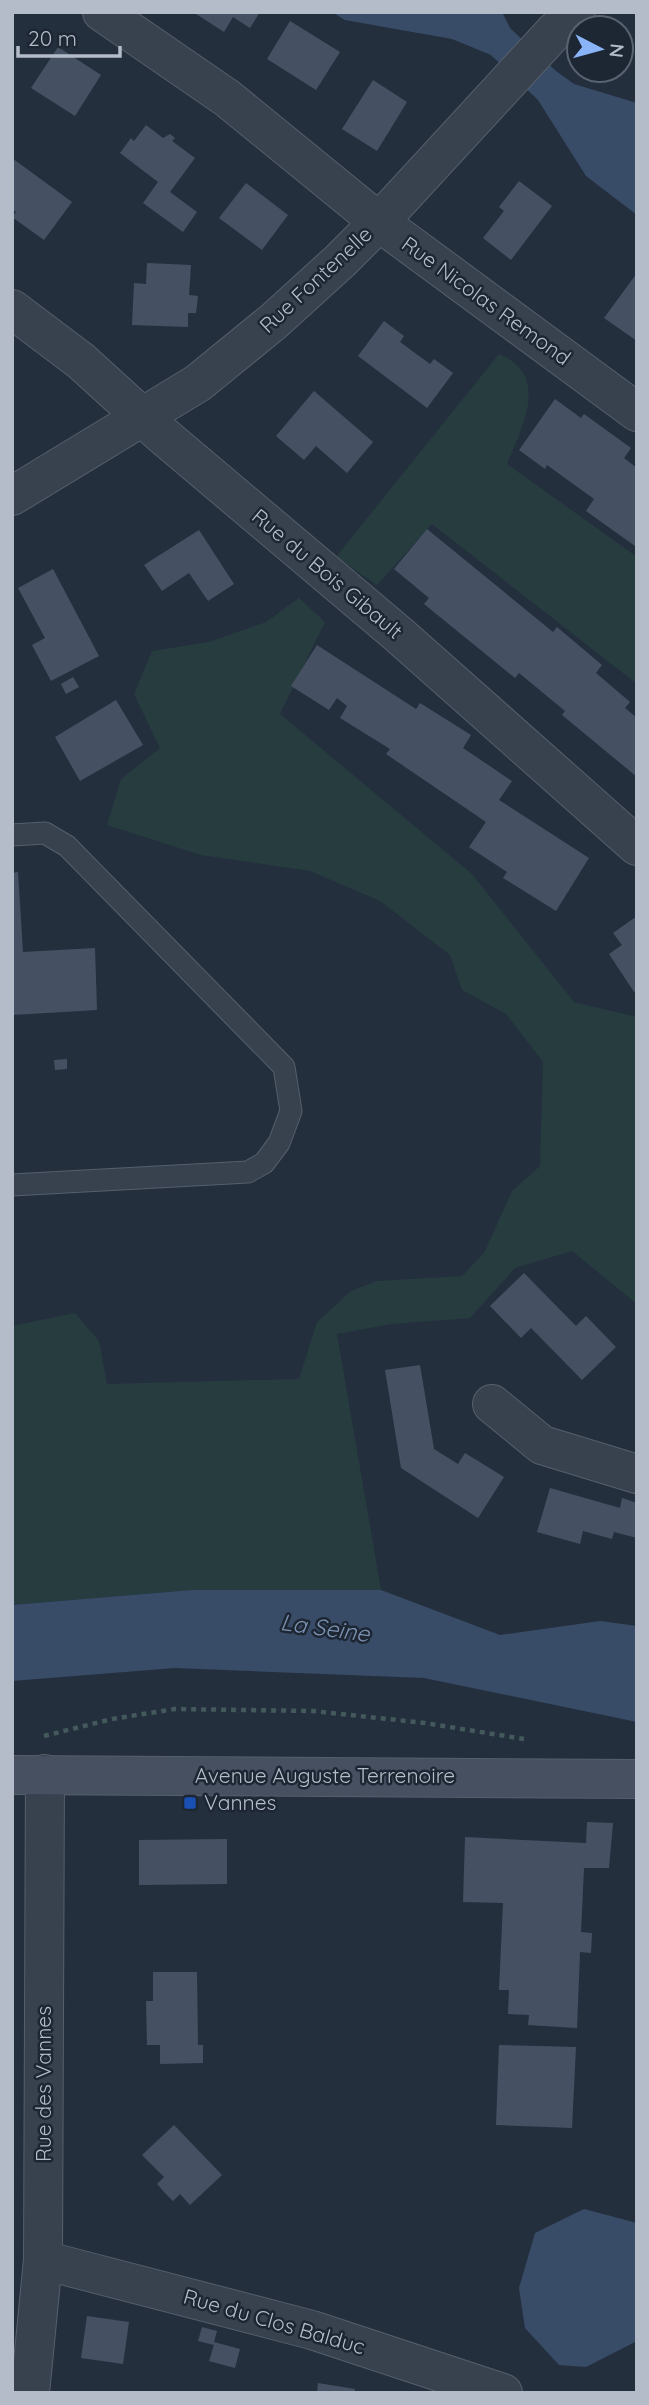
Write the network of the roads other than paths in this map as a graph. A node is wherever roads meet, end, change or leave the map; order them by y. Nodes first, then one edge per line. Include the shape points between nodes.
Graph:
1 (102, 12) edge
2 (576, 12) edge
3 (379, 222) junction
4 (12, 309) edge
5 (637, 412) edge
6 (144, 417) junction
7 (12, 496) edge
8 (12, 835) edge
9 (637, 846) edge
10 (12, 1185) edge
11 (492, 1404) dead end
12 (637, 1474) edge
13 (29, 1774) edge
14 (637, 1779) edge
15 (43, 2260) junction
16 (30, 2393) edge
17 (503, 2393) edge

1 - 3 street, Rue Nicolas Remond via 227,98
2 - 3 street, Rue Fontenelle
3 - 5 street, Rue Nicolas Remond
3 - 6 street, Rue Fontenelle via 274,321 198,383
4 - 6 street, Rue du Bois Gibault
6 - 7 street, Rue Fontenelle
6 - 9 street, Rue du Bois Gibault
8 - 10 lane via 45,833 67,846 284,1067 290,1111 279,1143 264,1163 248,1172
11 - 12 street via 542,1445
13 - 14 street, Avenue Auguste Terrenoire
13 - 15 street, Rue des Vannes
15 - 16 street, Rue des Vannes
15 - 17 street, Rue du Clos Balduc via 312,2330

